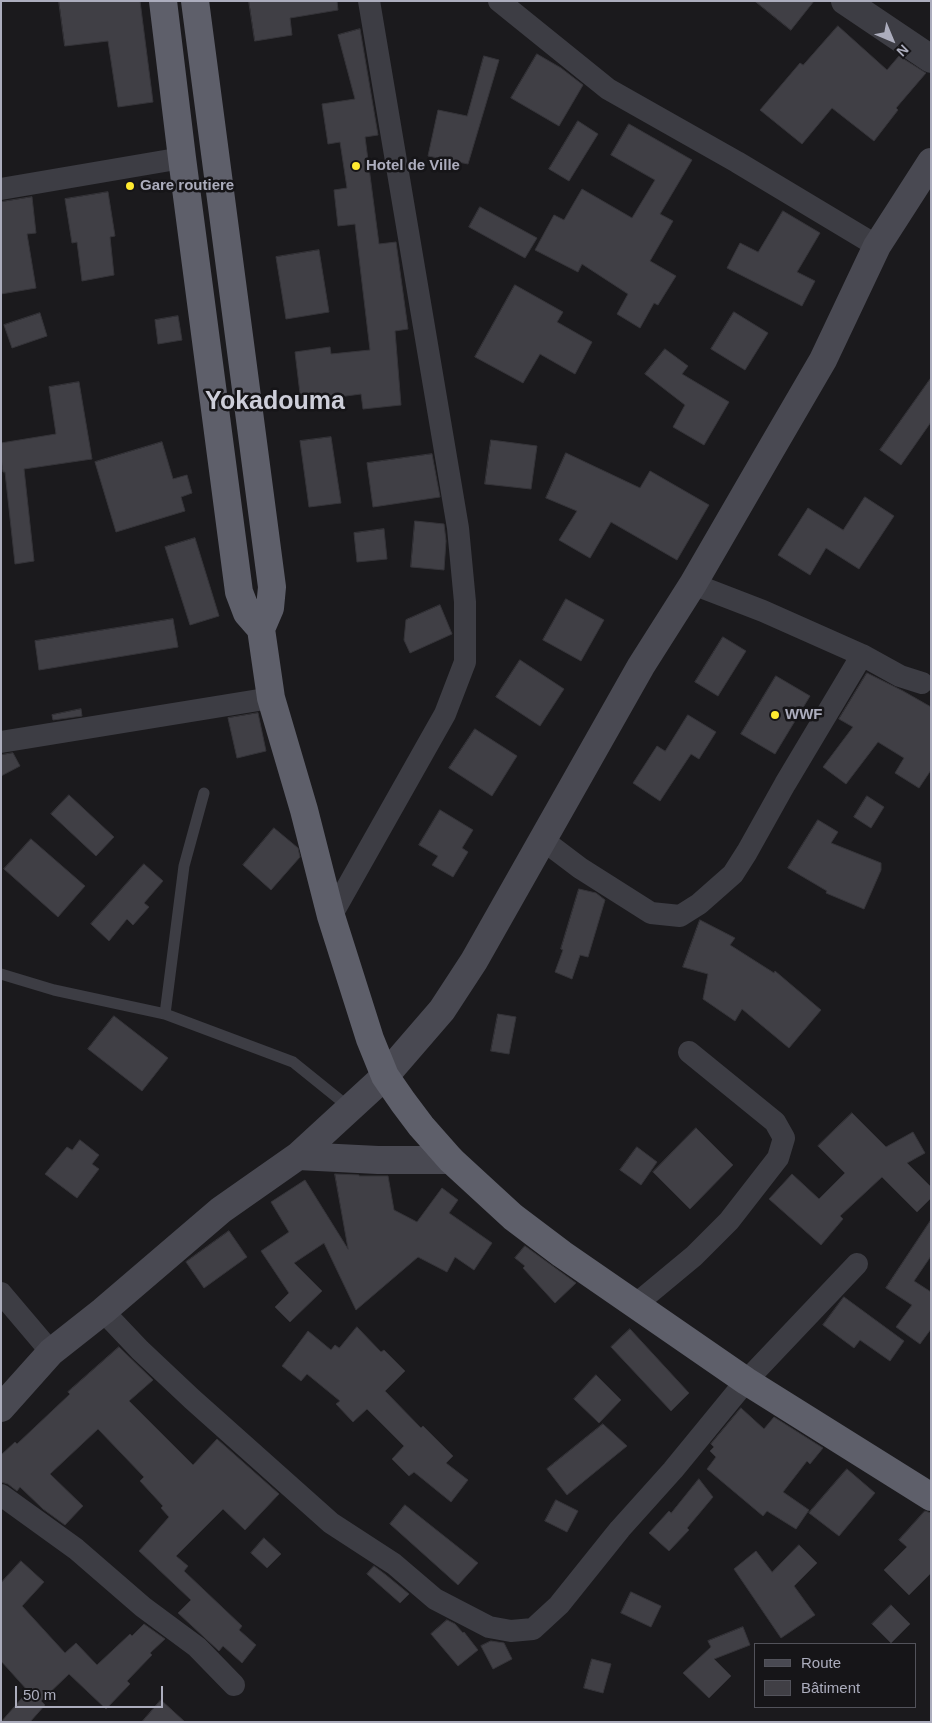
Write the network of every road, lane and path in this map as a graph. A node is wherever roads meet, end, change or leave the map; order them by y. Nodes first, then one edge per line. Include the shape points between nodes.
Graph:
1 (164, 1) edge
2 (195, 1) edge
3 (369, 1) edge
4 (499, 1) edge
5 (845, 1) edge
6 (931, 59) edge
7 (182, 158) junction
8 (931, 162) edge
9 (1, 189) edge
10 (877, 246) junction
11 (693, 584) junction
12 (261, 629) junction
13 (862, 655) junction
14 (922, 683) dead end
15 (271, 698) junction
16 (1, 742) edge
17 (204, 793) dead end
18 (543, 840) junction
19 (332, 916) junction
20 (1, 974) edge
21 (165, 1014) junction
22 (689, 1052) dead end
23 (385, 1076) junction
24 (350, 1108) junction
25 (298, 1156) junction
26 (451, 1160) junction
27 (858, 1264) dead end
28 (1, 1293) edge
29 (635, 1305) junction
30 (103, 1311) junction
31 (51, 1352) junction
32 (746, 1381) junction
33 (1, 1408) edge
34 (1, 1495) edge
35 (931, 1497) edge
36 (234, 1685) dead end

1 - 7 highway
2 - 12 highway via 272,587 270,608
3 - 19 street via 458,528 465,602 465,662 445,714
4 - 10 street via 608,89
5 - 6 street
7 - 9 street
7 - 12 highway via 239,592 247,613
8 - 10 main road
10 - 11 main road via 823,360
11 - 13 street
11 - 18 main road via 641,666
12 - 15 highway
13 - 14 street via 900,676
13 - 18 street via 733,874 680,916 651,913
15 - 16 street
15 - 19 highway
17 - 21 lane via 184,866
18 - 23 main road via 442,1010
19 - 23 highway via 370,1039
20 - 21 lane via 54,990
21 - 24 lane via 293,1062
22 - 29 street via 775,1122 784,1138 778,1158 730,1220 694,1256
23 - 24 main road
23 - 26 highway via 421,1126
24 - 25 main road
25 - 26 main road
25 - 30 main road via 221,1210
26 - 29 highway via 513,1217
27 - 32 street
28 - 31 street
29 - 32 highway
30 - 31 main road
30 - 32 street via 192,1399 331,1523 394,1564 435,1599 489,1627 511,1631 533,1629 559,1605
31 - 33 main road
32 - 35 highway
34 - 36 street via 76,1549 143,1607 197,1647

